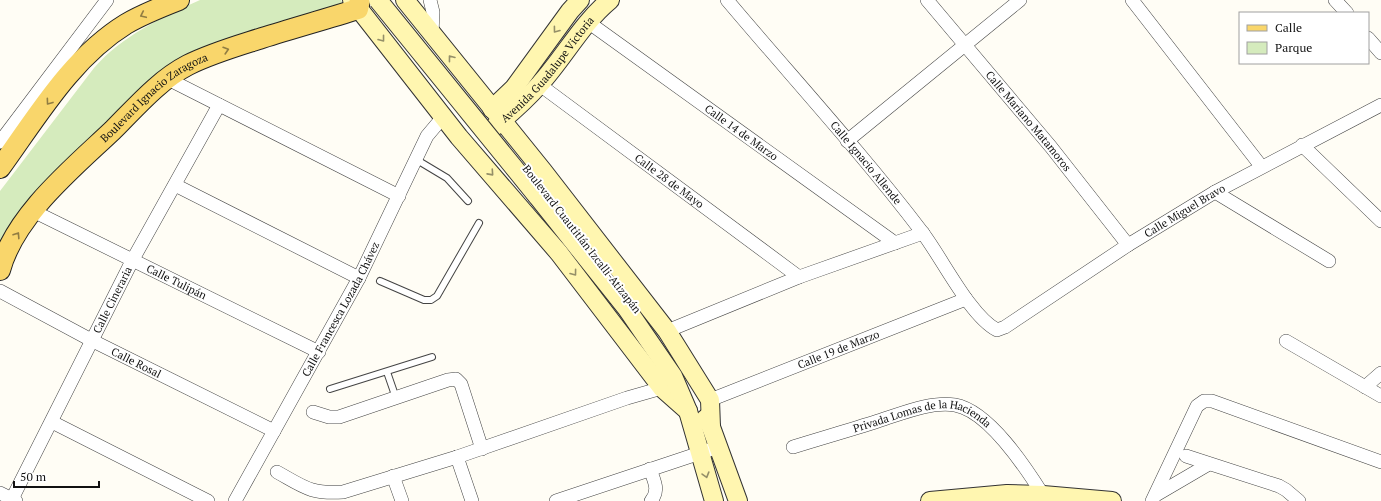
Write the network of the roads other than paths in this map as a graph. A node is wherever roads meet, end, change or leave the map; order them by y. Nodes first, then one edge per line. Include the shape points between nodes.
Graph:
1 (107, 0) edge
2 (179, 0) edge
3 (378, 0) edge
4 (390, 0) edge
5 (405, 0) edge
6 (430, 0) edge
7 (580, 0) edge
8 (610, 0) edge
9 (727, 0) edge
10 (927, 0) edge
11 (1020, 0) edge
12 (1132, 0) edge
13 (1336, 0) edge
14 (357, 3) edge
15 (1346, 12) edge
16 (588, 22) junction
17 (432, 34) junction
18 (1369, 39) edge
19 (964, 45) junction
20 (1381, 53) edge
21 (166, 78) junction
22 (540, 85) junction
23 (218, 105) junction
24 (1381, 105) edge
25 (497, 115) junction
26 (443, 117) junction
27 (459, 137) junction
28 (847, 141) junction
29 (0, 142) edge
30 (1302, 145) junction
31 (417, 160) junction
32 (1261, 166) junction
33 (0, 168) edge
34 (175, 185) junction
35 (1215, 192) junction
36 (399, 196) junction
37 (468, 201) dead end
38 (33, 212) junction
39 (1381, 221) edge
40 (479, 223) dead end
41 (923, 233) junction
42 (895, 243) junction
43 (1128, 244) junction
44 (132, 261) junction
45 (1329, 261) dead end
46 (0, 270) edge
47 (799, 277) junction
48 (359, 278) junction
49 (380, 281) dead end
50 (0, 291) edge
51 (966, 299) junction
52 (997, 330) joint
53 (667, 331) junction
54 (93, 341) junction
55 (1286, 341) dead end
56 (319, 352) junction
57 (432, 357) dead end
58 (387, 372) junction
59 (1381, 373) edge
60 (672, 379) junction
61 (1365, 387) junction
62 (330, 389) dead end
63 (1381, 396) edge
64 (396, 398) junction
65 (710, 400) junction
66 (313, 412) dead end
67 (52, 422) junction
68 (711, 427) junction
69 (274, 432) junction
70 (718, 447) junction
71 (793, 447) dead end
72 (482, 449) junction
73 (700, 452) junction
74 (1186, 456) dead end
75 (457, 457) junction
76 (1381, 462) edge
77 (1209, 464) junction
78 (650, 469) junction
79 (277, 472) dead end
80 (393, 476) junction
81 (0, 493) edge
82 (1043, 495) junction
83 (1154, 498) edge
84 (14, 500) edge
85 (208, 501) edge
86 (235, 501) edge
87 (402, 501) edge
88 (472, 501) edge
89 (556, 501) edge
90 (651, 501) edge
91 (714, 501) edge
92 (738, 501) edge
93 (930, 501) edge
94 (1112, 501) edge
95 (1299, 501) edge

1 - 29 street
2 -> 33 main road via 142,15 90,52 69,73
3 - 60 main road, Boulevard Cuautitlán Izcalli-Atizapán, bridge via 627,309
4 - 60 main road, Boulevard Cuautitlán Izcalli-Atizapán via 634,303
5 - 17 main road
6 - 17 street via 433,12
7 -> 25 main road, Avenida Guadalupe Victoria via 514,88
8 - 16 main road, Avenida Guadalupe Victoria
9 - 28 street, Calle Ignacio Allende
10 - 19 street, Calle Mariano Matamoros
11 - 19 street
12 - 32 street
13 - 15 street
21 -> 14 main road, Boulevard Ignacio Zaragoza via 215,53
14 -> 26 main road
16 - 22 main road, Avenida Guadalupe Victoria
16 - 42 street, Calle 14 de Marzo
25 -> 17 main road
18 - 20 street
19 - 28 street
19 - 43 street, Calle Mariano Matamoros via 1052,147
21 - 23 street
21 - 38 main road, Boulevard Ignacio Zaragoza via 59,182
22 - 25 main road, Avenida Guadalupe Victoria
22 - 47 street, Calle 28 de Mayo
23 - 34 street, Calle Cineraria
23 - 36 street
24 - 30 street, Calle Miguel Bravo
25 - 27 main road, Avenida Guadalupe Victoria via 481,138
25 - 53 main road via 544,171
26 - 27 main road
26 - 31 street, Calle Francesca Lozada Chávez via 427,136
27 -> 60 main road
28 - 41 street, Calle Ignacio Allende
30 - 32 street, Calle Miguel Bravo
30 - 39 street
31 - 36 street, Calle Francesca Lozada Chávez
31 - 37 lane via 447,178
32 - 35 street, Calle Miguel Bravo
34 - 44 street, Calle Cineraria
34 - 48 street
35 - 43 street, Calle Miguel Bravo
35 - 45 street
36 - 48 street, Calle Francesca Lozada Chávez
38 - 44 street, Calle Tulipán
46 -> 38 main road, Boulevard Ignacio Zaragoza via 15,237
40 - 49 lane via 437,296 424,300
41 - 42 street
41 - 51 street, Calle Ignacio Allende
42 - 47 street
43 - 52 street, Calle Miguel Bravo
44 - 54 street, Calle Cineraria
44 - 56 street, Calle Tulipán
47 - 53 street
48 - 56 street, Calle Francesca Lozada Chávez
50 - 54 street, Calle Rosal
51 - 52 street, Calle Ignacio Allende
51 - 65 street, Calle 19 de Marzo
53 - 65 main road
54 - 67 street, Calle Cineraria
54 - 69 street, Calle Rosal
55 - 61 street
56 - 69 street, Calle Francesca Lozada Chávez
57 - 58 lane
58 - 62 lane
58 - 64 lane
59 - 61 street
60 - 68 main road, Boulevard Cuautitlán Izcalli-Atizapán
60 - 72 street via 633,396
60 - 73 main road, Boulevard Cuautitlán Izcalli-Atizapán via 688,411
61 - 63 street
64 - 66 street via 339,417
64 - 72 street via 456,379 461,384
65 - 68 main road
67 - 84 street, Calle Cineraria
67 - 85 street
68 - 70 main road, Boulevard Cuautitlán Izcalli-Atizapán
69 - 86 street, Calle Francesca Lozada Chávez
70 - 73 street
70 - 92 main road, Boulevard Cuautitlán Izcalli-Atizapán
71 - 82 street, Privada Lomas de la Hacienda via 921,408 955,405 987,424 1006,443
72 - 75 street
73 - 78 street
73 -> 91 main road, Boulevard Cuautitlán Izcalli-Atizapán
74 - 77 street
75 - 80 street
75 - 88 street
76 - 83 street via 1204,400 1197,406
77 - 83 street
77 - 95 street via 1278,486
78 - 89 street
78 - 90 street via 657,488 656,495
79 - 80 street via 310,491 325,493 343,492
80 - 87 street
81 - 84 street
82 - 93 main road via 1007,494
82 - 94 main road

